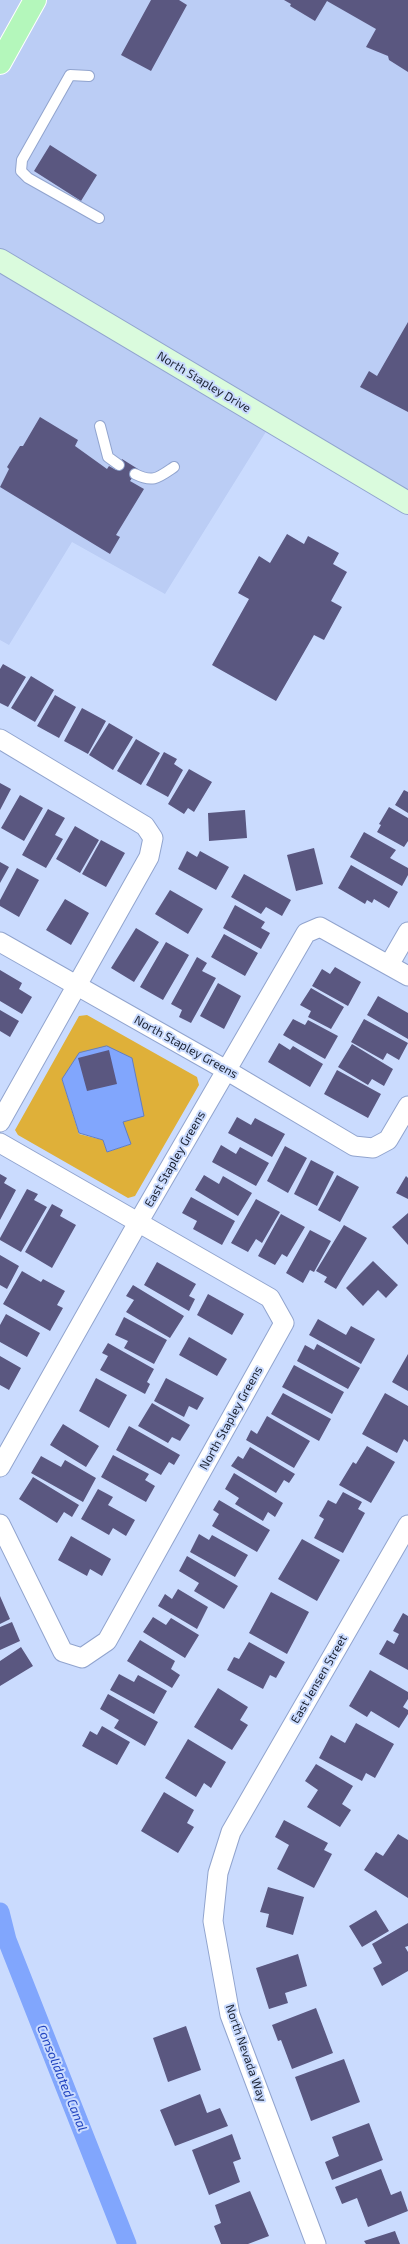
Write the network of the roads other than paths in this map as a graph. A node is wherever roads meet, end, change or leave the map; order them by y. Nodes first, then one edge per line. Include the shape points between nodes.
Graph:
1 (35, 0) edge
2 (0, 63) edge
3 (89, 76) dead end
4 (99, 218) dead end
5 (0, 260) edge
6 (100, 426) dead end
7 (119, 465) dead end
8 (174, 467) dead end
9 (135, 474) dead end
10 (408, 503) edge
11 (0, 739) edge
12 (408, 932) edge
13 (0, 942) edge
14 (389, 965) junction
15 (408, 976) edge
16 (77, 986) junction
17 (226, 1070) junction
18 (408, 1106) edge
19 (0, 1122) edge
20 (0, 1143) edge
21 (139, 1221) junction
22 (0, 1467) edge
23 (0, 1524) edge
24 (408, 1525) edge
25 (231, 1832) joint
26 (316, 2244) edge

1 - 2 main road
3 - 4 lane via 70,76 22,160 21,171 28,178
5 - 10 main road, North Stapley Drive
6 - 7 lane via 108,457
8 - 9 lane via 159,478 146,480
11 - 16 street via 145,826 153,838 149,857
12 - 14 street
13 - 16 street, North Stapley Greens
14 - 15 street, East Stapley Greens
14 - 17 street, East Stapley Greens via 320,927 306,933
16 - 17 street, North Stapley Greens
16 - 19 street
17 - 18 street, North Stapley Greens via 354,1146 373,1148 388,1140
17 - 21 street, East Stapley Greens
20 - 21 street, North Stapley Greens
21 - 22 street, East Stapley Greens
21 - 23 street, North Stapley Greens via 270,1298 284,1323 107,1642 82,1658 63,1652
24 - 25 street, East Jensen Street
25 - 26 street, North Nevada Way via 218,1874 214,1921 230,2016

